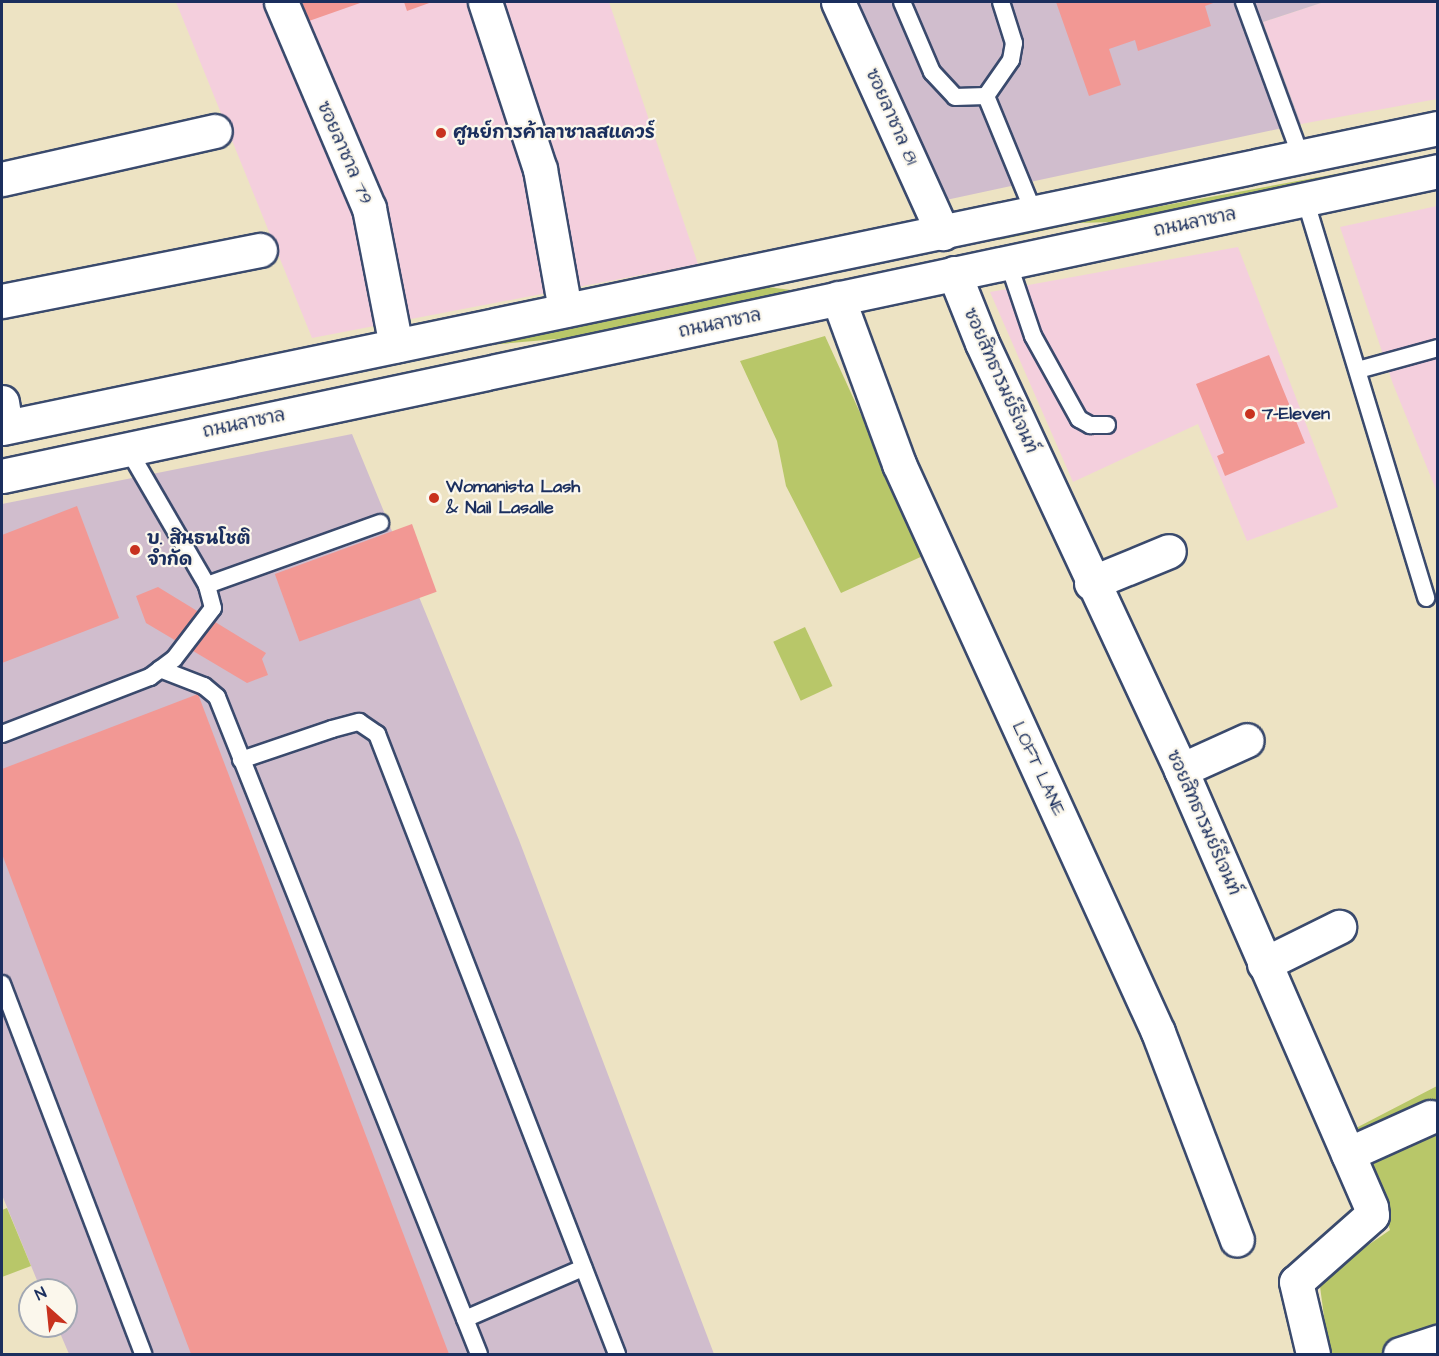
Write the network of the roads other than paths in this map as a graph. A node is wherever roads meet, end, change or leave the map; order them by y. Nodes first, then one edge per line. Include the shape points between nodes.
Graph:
1 (281, 2) edge
2 (485, 2) edge
3 (838, 2) edge
4 (902, 2) edge
5 (1001, 2) edge
6 (1244, 2) edge
7 (986, 96) junction
8 (1437, 128) edge
9 (215, 131) dead end
10 (1367, 143) junction
11 (1437, 143) edge
12 (1301, 157) junction
13 (1437, 171) edge
14 (2, 179) edge
15 (1305, 199) junction
16 (1034, 213) junction
17 (981, 225) junction
18 (943, 233) junction
19 (1109, 241) junction
20 (260, 250) dead end
21 (1008, 262) junction
22 (780, 266) junction
23 (954, 273) junction
24 (881, 289) junction
25 (838, 298) junction
26 (2, 301) edge
27 (565, 310) junction
28 (396, 345) junction
29 (1437, 348) edge
30 (570, 355) junction
31 (1358, 370) junction
32 (178, 390) junction
33 (3, 425) edge
34 (1107, 425) dead end
35 (128, 449) junction
36 (81, 459) junction
37 (2, 476) edge
38 (380, 523) dead end
39 (1168, 551) dead end
40 (1091, 583) junction
41 (207, 585) junction
42 (1426, 598) dead end
43 (160, 669) junction
44 (2, 734) edge
45 (1247, 740) dead end
46 (241, 760) junction
47 (1181, 770) junction
48 (1339, 927) dead end
49 (1264, 964) junction
50 (2, 984) edge
51 (1430, 1117) dead end
52 (1348, 1154) junction
53 (1237, 1240) dead end
54 (583, 1268) junction
55 (465, 1319) junction
56 (1437, 1342) edge
57 (143, 1354) edge
58 (479, 1354) edge
59 (617, 1354) edge
60 (1313, 1354) edge
61 (1400, 1354) edge

1 - 28 street, ซอยลาซาล 79 via 369,208
2 - 27 street via 540,169
3 - 18 street, ซอยลาซาล 81
4 - 7 lane via 933,72 955,97
5 - 7 lane via 1014,43 1011,60
6 - 12 lane
7 - 16 lane
8 - 10 street
9 - 14 street
10 - 11 street via 1406,148
10 - 12 street
12 - 16 street
13 - 15 street, ถนนลาซาล
15 - 19 street, ถนนลาซาล
15 - 31 lane
16 - 17 street
17 - 18 street
17 - 19 street via 976,248 1081,233
18 - 22 street
18 - 23 street, ซอยลาซาล 81
19 - 21 street, ถนนลาซาล
20 - 26 street
21 - 23 street, ถนนลาซาล
21 - 34 lane via 1033,336 1079,419 1090,425
22 - 24 street via 803,278 918,255 927,257 929,263 919,272
22 - 27 street
23 - 24 street, ถนนลาซาล
23 - 40 street, ซอยสิทธารมย์รีเจนท์ via 981,343
24 - 25 street, ถนนลาซาล
25 - 30 street, ถนนลาซาล
25 - 53 street, LOFT LANE via 899,464 1158,1032
27 - 28 street
28 - 32 street
29 - 31 lane
30 - 32 street via 459,359 169,423 153,421 150,412 159,401
30 - 35 street, ถนนลาซาล
31 - 42 lane
32 - 33 street
33 - 36 street via 102,430 110,440 103,453
35 - 36 street, ถนนลาซาล
35 - 41 lane
36 - 37 street, ถนนลาซาล
38 - 41 lane
39 - 40 street
40 - 47 street, ซอยสิทธารมย์รีเจนท์
41 - 43 lane via 213,608 174,659
43 - 44 lane via 150,677
43 - 46 lane via 204,686 217,697
45 - 47 street
46 - 54 lane via 359,722 378,734
46 - 55 lane
47 - 49 street, ซอยสิทธารมย์รีเจนท์
48 - 49 street
49 - 52 street, ซอยสิทธารมย์รีเจนท์
50 - 57 lane
51 - 52 street
52 - 60 street, ซอยสิทธารมย์รีเจนท์ via 1372,1215 1296,1282
54 - 55 lane
54 - 59 lane
55 - 58 lane
56 - 61 street

